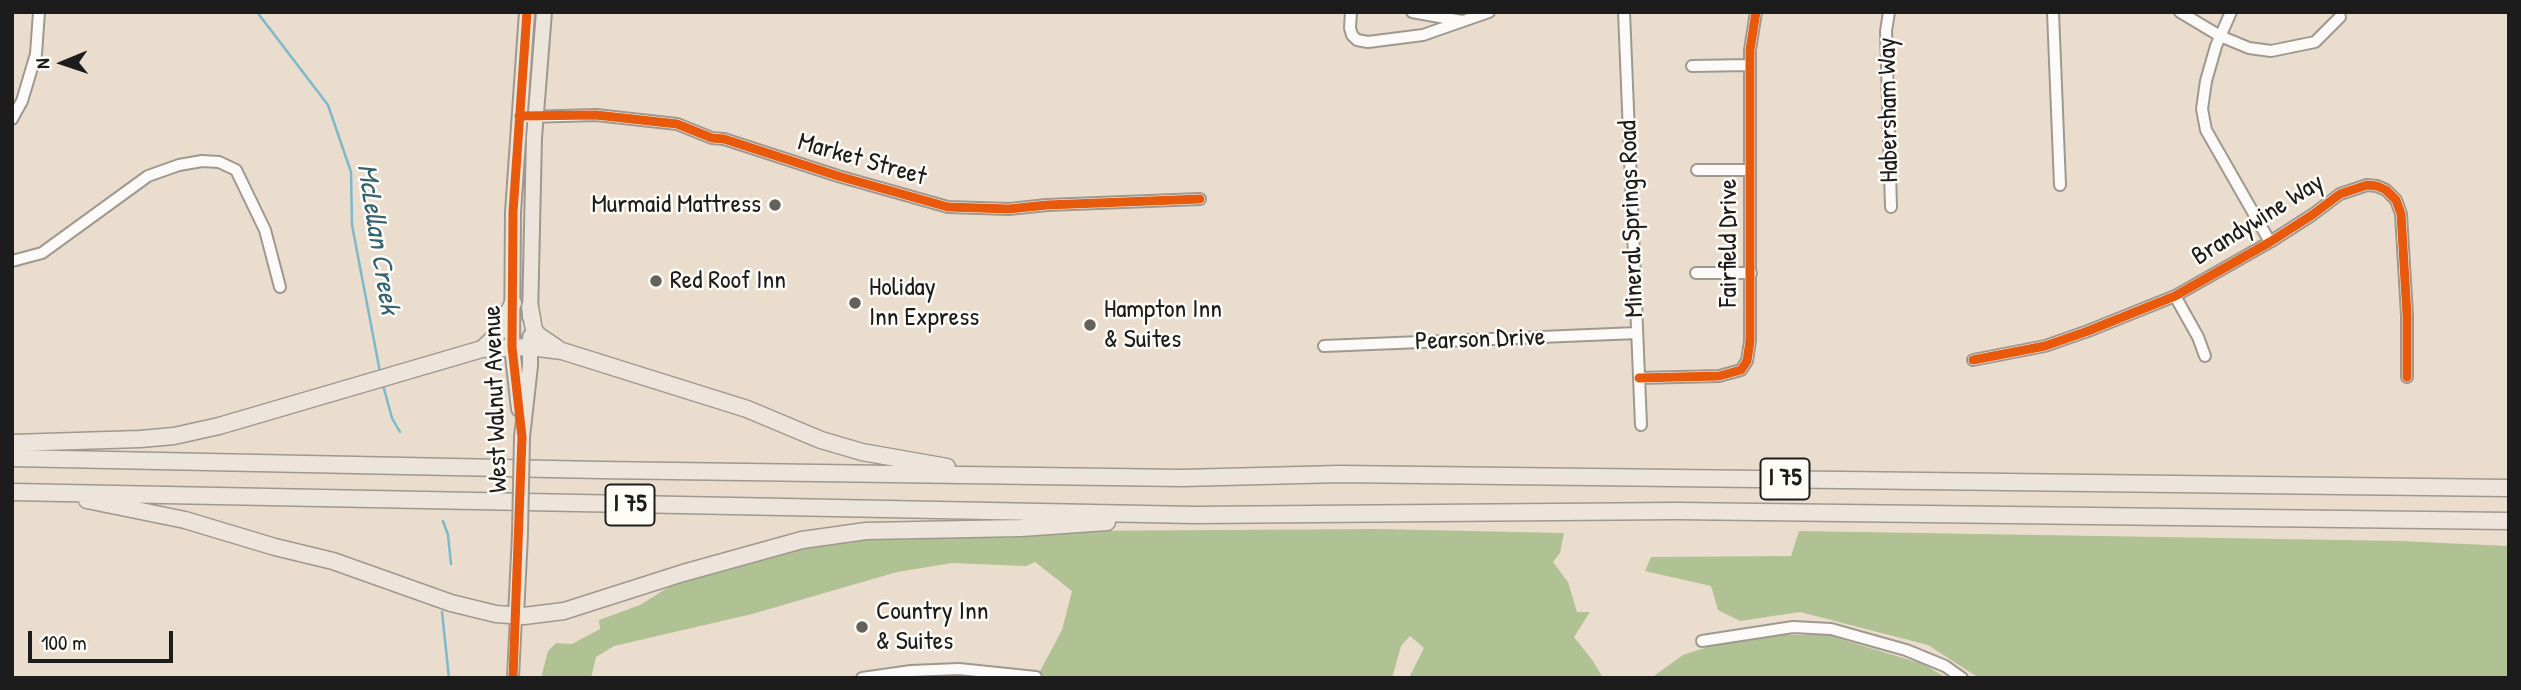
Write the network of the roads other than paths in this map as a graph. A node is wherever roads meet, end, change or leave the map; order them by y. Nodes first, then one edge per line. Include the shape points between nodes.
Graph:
1 (38, 12) edge
2 (527, 12) edge
3 (544, 12) edge
4 (1351, 12) edge
5 (1412, 12) edge
6 (1489, 12) edge
7 (1624, 12) edge
8 (1756, 12) edge
9 (1889, 12) edge
10 (2053, 12) edge
11 (2180, 12) edge
12 (2231, 12) edge
13 (2340, 17) dead end
14 (1465, 22) junction
15 (2221, 36) junction
16 (1750, 65) junction
17 (1692, 66) dead end
18 (519, 116) junction
19 (536, 117) junction
20 (12, 119) edge
21 (1697, 170) dead end
22 (1750, 170) junction
23 (2060, 185) dead end
24 (1200, 199) dead end
25 (1891, 207) dead end
26 (2270, 242) junction
27 (12, 261) edge
28 (1696, 273) dead end
29 (1751, 273) junction
30 (280, 287) dead end
31 (2175, 296) junction
32 (513, 303) junction
33 (530, 307) junction
34 (1637, 333) junction
35 (1324, 346) dead end
36 (512, 347) junction
37 (530, 347) junction
38 (482, 349) junction
39 (562, 351) junction
40 (2205, 356) dead end
41 (1973, 360) dead end
42 (2407, 377) dead end
43 (1639, 378) junction
44 (1641, 425) dead end
45 (522, 437) junction
46 (12, 443) edge
47 (12, 458) edge
48 (973, 475) junction
49 (2509, 488) edge
50 (12, 492) edge
51 (65, 493) junction
52 (1195, 515) junction
53 (2509, 521) edge
54 (516, 616) junction
55 (1702, 641) dead end
56 (1036, 677) edge
57 (513, 678) edge
58 (862, 678) edge
59 (1962, 678) edge

1 - 20 street via 36,54
2 - 18 main road, West Walnut Avenue
3 - 19 main road, West Walnut Avenue
4 - 14 street via 1353,36 1368,42 1423,35
5 - 14 street
6 - 14 street
7 - 34 street, Mineral Springs Road
8 - 16 street, Fairfield Drive
9 - 25 street, Habersham Way via 1886,67
10 - 23 street
11 - 15 street
12 - 15 street
13 - 15 street via 2315,42 2298,47 2249,48
15 - 26 street via 2206,80 2202,109 2206,130
16 - 17 street
16 - 22 street, Fairfield Drive
18 - 19 street, Market Street
18 - 32 main road, West Walnut Avenue
19 - 24 street, Market Street via 596,115 677,124 948,207 1009,209
19 - 33 main road, West Walnut Avenue
21 - 22 street, Fairfield Drive
22 - 29 street, Fairfield Drive
26 - 31 street, Brandywine Way
26 - 42 street, Brandywine Way via 2340,194 2367,185 2386,190 2401,214
27 - 30 street via 42,254 148,176 179,165 219,162 236,170 265,230
28 - 29 street, Fairfield Drive
29 - 43 street, Fairfield Drive via 1750,341 1741,370 1719,376
31 - 40 street
31 - 41 street, Brandywine Way via 2045,346
32 - 36 main road, West Walnut Avenue
32 - 38 highway via 497,335
33 - 37 main road, West Walnut Avenue
33 - 39 highway via 539,337
34 - 35 street, Pearson Drive
34 - 43 street, Mineral Springs Road
36 - 37 highway
36 - 38 highway
36 - 45 main road, West Walnut Avenue
37 - 39 highway
37 - 45 main road, West Walnut Avenue
38 - 46 highway via 191,433
39 - 48 highway via 747,410 821,440
43 - 44 street, Mineral Springs Road
45 - 54 main road, West Walnut Avenue, bridge
47 - 48 highway, I 75
48 - 49 highway, I 75 via 1182,478 1340,474
50 - 51 highway, I 75
51 - 52 highway, I 75
51 - 54 highway via 185,520 333,561 451,603
52 - 53 highway, I 75 via 1676,511
52 - 54 highway via 1062,526 866,531 815,538 767,548 564,611
54 - 57 street
55 - 59 street via 1793,627 1831,629 1906,650
56 - 58 street via 959,669

